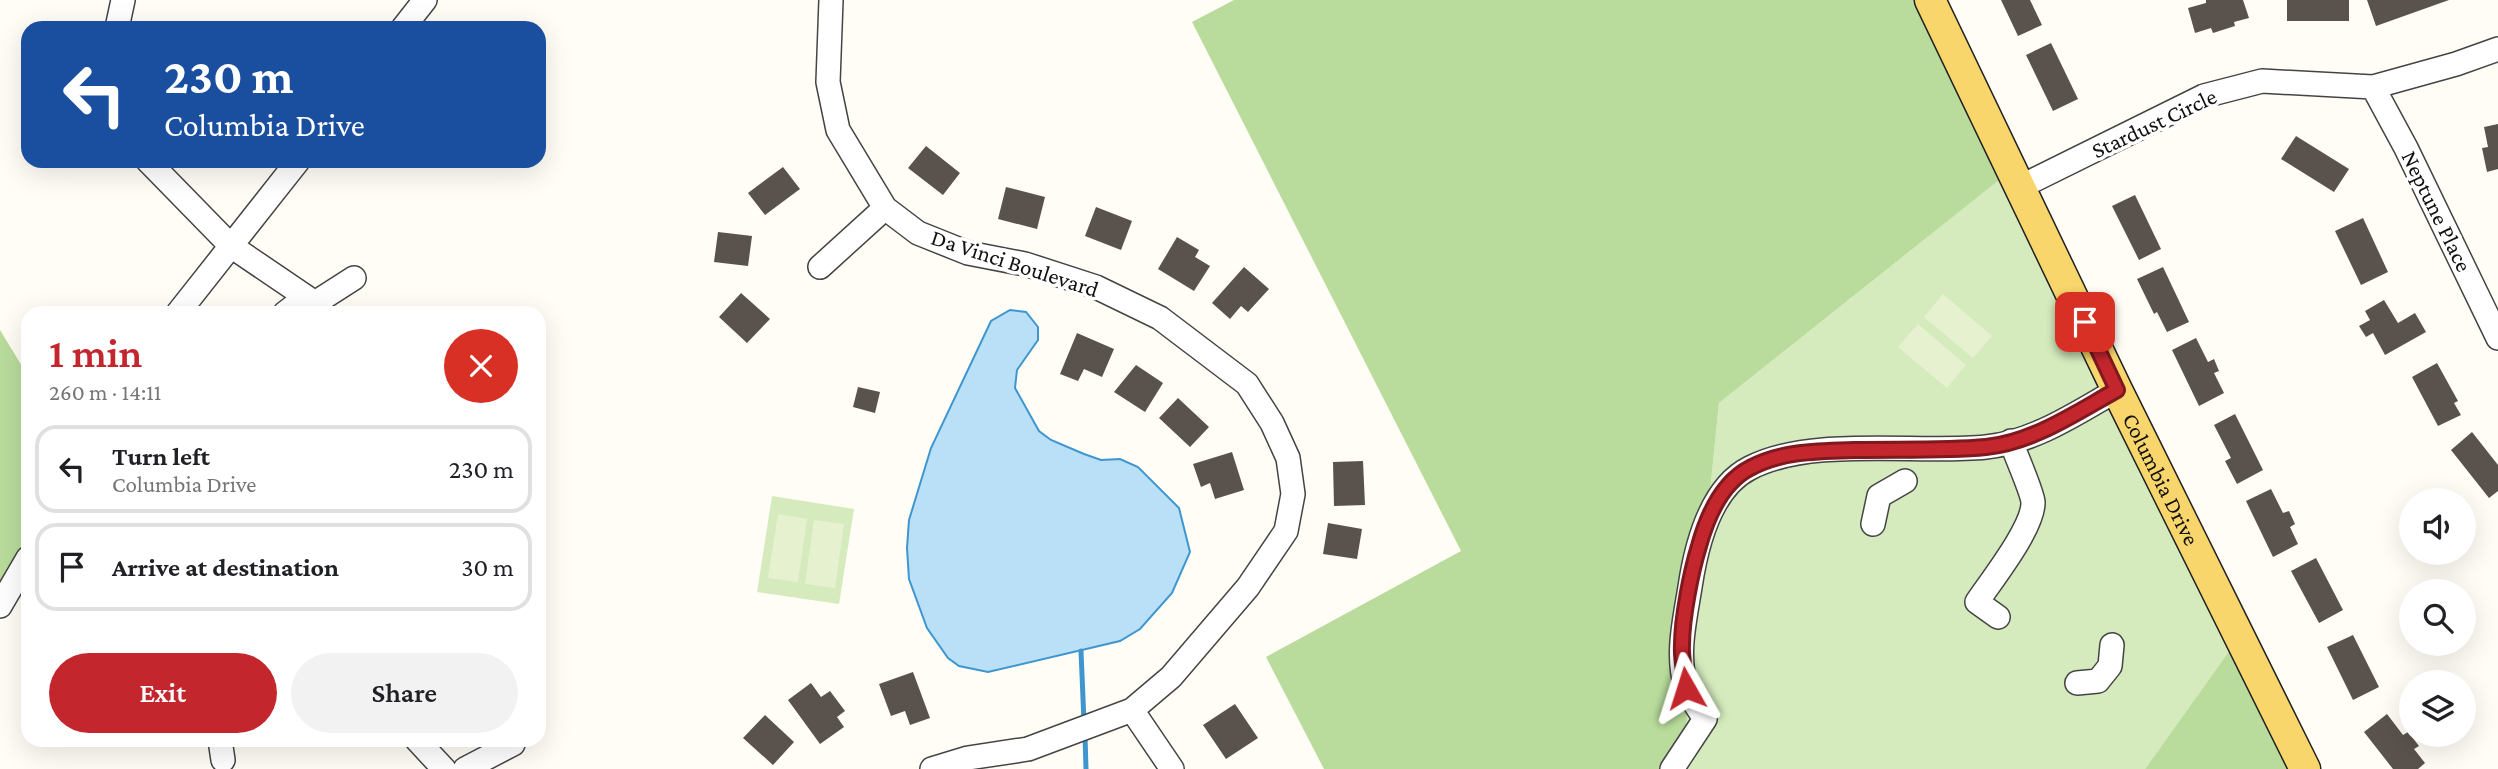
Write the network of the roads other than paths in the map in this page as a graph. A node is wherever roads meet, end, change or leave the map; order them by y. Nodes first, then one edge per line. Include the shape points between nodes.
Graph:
1 (123, 0) edge
2 (425, 0) edge
3 (831, 0) edge
4 (1930, 0) edge
5 (118, 21) edge
6 (408, 21) edge
7 (2498, 49) edge
8 (2373, 87) junction
9 (155, 168) edge
10 (292, 168) edge
11 (2020, 187) junction
12 (885, 208) junction
13 (231, 246) junction
14 (820, 267) dead end
15 (354, 278) dead end
16 (313, 304) edge
17 (184, 306) edge
18 (2498, 338) edge
19 (2117, 390) junction
20 (2011, 441) junction
21 (1905, 481) dead end
22 (1873, 524) dead end
23 (21, 570) edge
24 (0, 606) edge
25 (1998, 617) dead end
26 (2112, 645) dead end
27 (2077, 683) dead end
28 (1132, 710) junction
29 (423, 747) edge
30 (507, 747) edge
31 (443, 769) edge
32 (464, 769) edge
33 (932, 769) edge
34 (1172, 769) edge
35 (1672, 769) edge
36 (2305, 769) edge

1 - 5 street
2 - 6 street
3 - 12 street, Da Vinci Boulevard via 828,82 838,130
4 - 11 main road, Columbia Drive
7 - 8 street, Stardust Circle
8 - 11 street, Stardust Circle via 2262,81 2204,96
8 - 18 street, Neptune Place
9 - 13 street
10 - 13 street
11 - 19 main road, Columbia Drive
12 - 14 street
12 - 28 street, Da Vinci Boulevard via 918,233 968,253 1025,264 1096,286 1160,318 1247,384 1272,423 1288,458 1293,494 1286,531 1203,642
13 - 16 street
13 - 17 street
15 - 16 street
19 - 20 street via 2061,421
19 - 36 main road, Columbia Drive
20 - 25 street via 2033,503 2027,523 1977,602
20 - 35 street via 1988,447 1810,451 1749,468 1735,480 1706,523 1694,562 1682,646 1686,688 1710,722
21 - 22 street via 1879,496
23 - 24 street
26 - 27 street via 2110,666 2098,681
28 - 33 street, Da Vinci Boulevard via 1028,749
28 - 34 street
29 - 31 street
30 - 32 street

